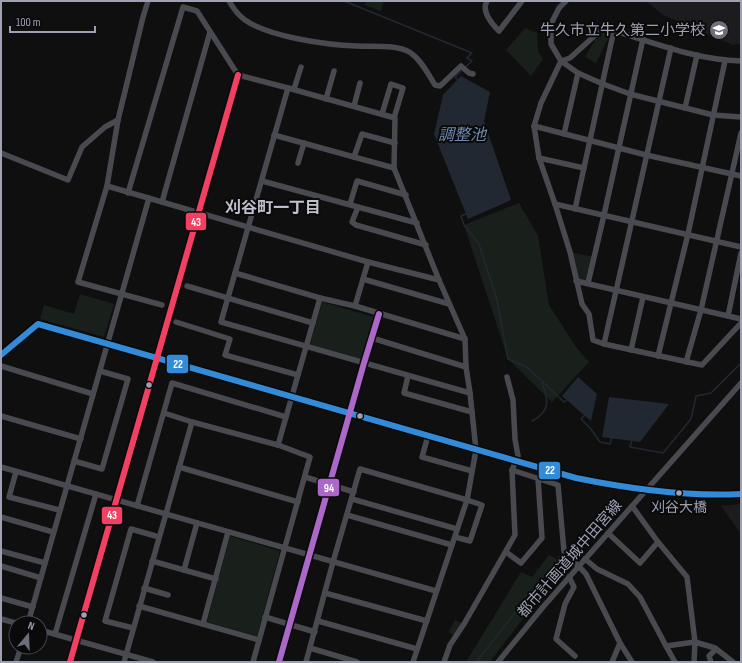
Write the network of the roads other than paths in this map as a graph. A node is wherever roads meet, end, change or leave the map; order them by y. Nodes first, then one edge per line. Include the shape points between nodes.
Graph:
1 (148, 1) edge
2 (229, 1) edge
3 (487, 1) edge
4 (522, 1) edge
5 (566, 1) edge
6 (614, 30) junction
7 (210, 32) junction
8 (643, 39) junction
9 (671, 48) junction
10 (697, 55) junction
11 (561, 61) junction
12 (725, 61) junction
13 (741, 61) edge
14 (301, 67) dead end
15 (334, 71) dead end
16 (578, 73) junction
17 (473, 74) dead end
18 (238, 75) junction
19 (360, 83) dead end
20 (603, 84) junction
21 (291, 88) junction
22 (630, 94) junction
23 (326, 99) junction
24 (658, 102) junction
25 (354, 106) junction
26 (685, 108) junction
27 (382, 114) junction
28 (714, 115) junction
29 (741, 117) edge
30 (394, 118) junction
31 (118, 120) junction
32 (534, 126) junction
33 (741, 133) edge
34 (564, 134) junction
35 (274, 135) junction
36 (590, 141) junction
37 (304, 143) junction
38 (395, 143) junction
39 (618, 148) junction
40 (1, 153) edge
41 (646, 155) junction
42 (354, 157) junction
43 (539, 158) junction
44 (298, 163) dead end
45 (702, 167) junction
46 (394, 168) junction
47 (584, 168) junction
48 (732, 174) junction
49 (741, 176) edge
50 (262, 180) junction
51 (107, 186) junction
52 (128, 193) junction
53 (406, 195) junction
54 (149, 198) junction
55 (162, 202) junction
56 (350, 204) junction
57 (555, 204) junction
58 (358, 206) junction
59 (575, 209) junction
60 (199, 212) junction
61 (604, 215) junction
62 (631, 221) junction
63 (417, 223) junction
64 (248, 227) junction
65 (688, 234) junction
66 (716, 240) junction
67 (426, 245) junction
68 (741, 247) edge
69 (741, 252) edge
70 (368, 262) junction
71 (235, 273) junction
72 (363, 279) junction
73 (439, 280) junction
74 (576, 281) junction
75 (588, 283) junction
76 (187, 286) dead end
77 (616, 290) junction
78 (122, 294) junction
79 (643, 297) junction
80 (228, 298) junction
81 (320, 298) junction
82 (671, 303) junction
83 (449, 304) junction
84 (162, 305) dead end
85 (355, 306) junction
86 (701, 310) junction
87 (380, 314) junction
88 (728, 316) junction
89 (741, 319) edge
90 (176, 322) dead end
91 (313, 322) junction
92 (741, 323) edge
93 (372, 338) junction
94 (465, 339) junction
95 (107, 344) junction
96 (604, 344) junction
97 (306, 347) junction
98 (631, 350) junction
99 (1, 355) edge
100 (658, 356) junction
101 (157, 358) junction
102 (686, 362) junction
103 (364, 363) junction
104 (1, 366) edge
105 (466, 367) junction
106 (100, 371) junction
107 (298, 376) junction
108 (408, 376) junction
109 (507, 377) dead end
110 (741, 383) edge
111 (470, 393) junction
112 (93, 394) junction
113 (292, 397) junction
114 (472, 412) junction
115 (164, 413) junction
116 (350, 414) junction
117 (1, 416) edge
118 (286, 417) junction
119 (192, 422) junction
120 (428, 436) junction
121 (81, 439) junction
122 (278, 445) junction
123 (476, 450) junction
124 (74, 461) junction
125 (179, 467) junction
126 (1, 468) edge
127 (512, 470) junction
128 (472, 471) junction
129 (16, 472) junction
130 (305, 477) junction
131 (538, 478) junction
132 (330, 485) junction
133 (66, 486) junction
134 (646, 490) junction
135 (354, 492) junction
136 (96, 494) junction
137 (741, 494) edge
138 (352, 499) junction
139 (117, 500) junction
140 (467, 500) junction
141 (298, 502) junction
142 (137, 506) junction
143 (632, 506) junction
144 (60, 510) junction
145 (165, 514) junction
146 (347, 515) junction
147 (1, 517) edge
148 (197, 523) junction
149 (457, 529) junction
150 (53, 532) junction
151 (228, 532) junction
152 (608, 533) junction
153 (159, 537) junction
154 (455, 537) junction
155 (658, 542) junction
156 (452, 545) junction
157 (286, 548) junction
158 (1, 551) edge
159 (506, 552) junction
160 (310, 555) junction
161 (585, 559) junction
162 (152, 561) junction
163 (333, 562) junction
164 (45, 563) junction
165 (1, 566) edge
166 (578, 566) junction
167 (184, 570) junction
168 (569, 577) junction
169 (41, 578) junction
170 (216, 579) junction
171 (144, 588) junction
172 (325, 592) junction
173 (436, 592) junction
174 (168, 595) dead end
175 (1, 598) edge
176 (33, 606) junction
177 (139, 606) junction
178 (30, 615) edge
179 (266, 618) junction
180 (318, 621) junction
181 (427, 621) junction
182 (203, 624) junction
183 (289, 625) junction
184 (133, 628) junction
185 (48, 632) edge
186 (315, 632) junction
187 (55, 634) junction
188 (76, 640) junction
189 (259, 640) junction
190 (695, 642) junction
191 (620, 643) junction
192 (666, 646) junction
193 (310, 648) junction
194 (417, 649) junction
195 (716, 649) junction
196 (126, 654) junction
197 (575, 656) dead end
198 (70, 662) edge
199 (124, 662) edge
200 (152, 662) edge
201 (252, 662) edge
202 (279, 662) edge
203 (306, 662) edge
204 (357, 662) edge
205 (413, 662) edge
206 (444, 662) edge
207 (498, 662) edge
208 (612, 662) edge
209 (632, 662) edge
210 (675, 662) edge
211 (694, 662) edge
212 (711, 662) edge
213 (733, 662) edge

1 - 31 street
2 - 17 street via 243,19 263,30 306,40 355,46 386,46 410,53 418,59 435,85 440,86 461,66
3 - 4 street via 485,10 499,31
5 - 11 street via 559,8 551,24 551,44
6 - 8 street
6 - 11 street via 602,29 570,58
6 - 20 street
7 - 18 street
7 - 52 street via 197,11 183,7
7 - 55 street
8 - 9 street
8 - 22 street
9 - 10 street
9 - 24 street
10 - 12 street
10 - 26 street
11 - 16 street
11 - 32 street via 541,103
12 - 13 street
12 - 28 street
14 - 21 street
15 - 23 street
16 - 20 street
16 - 34 street
18 - 21 street
18 - 60 street
19 - 25 street
20 - 22 street
20 - 36 street
21 - 23 street
21 - 35 street
22 - 24 street
22 - 39 street
23 - 25 street
24 - 26 street
24 - 41 street
25 - 27 street
26 - 28 street
27 - 30 street
27 - 30 street via 391,84 403,88
28 - 29 street
28 - 45 street
30 - 38 street
31 - 40 street via 82,146 68,180
31 - 51 street
32 - 34 street
32 - 43 street
33 - 48 street
34 - 36 street
35 - 37 street
35 - 50 street
36 - 39 street
36 - 47 street
37 - 42 street
37 - 44 street
38 - 42 street via 362,134
38 - 46 street
39 - 41 street
39 - 61 street
41 - 45 street
41 - 62 street
42 - 46 street
43 - 47 street
43 - 57 street
45 - 48 street
45 - 65 street
46 - 53 street
47 - 59 street
48 - 49 street
48 - 66 street
50 - 56 street
50 - 64 street
51 - 52 street
51 - 78 street via 78,282
52 - 54 street
53 - 56 street via 357,181
53 - 63 street
54 - 55 street
54 - 78 street
55 - 60 street
56 - 58 street
57 - 59 street
57 - 74 street
58 - 63 street
58 - 67 street via 352,222 356,225
59 - 61 street
60 - 64 street
60 - 101 street
61 - 62 street
61 - 75 street
62 - 65 street
62 - 77 street
63 - 67 street
64 - 70 street
64 - 71 street
65 - 66 street
65 - 82 street
66 - 68 street
66 - 86 street
67 - 73 street
69 - 88 street
70 - 72 street
70 - 73 street
71 - 80 street
71 - 81 street
72 - 83 street
72 - 85 street
73 - 83 street
74 - 75 street
74 - 96 street via 582,304 589,314 593,340
75 - 77 street
76 - 80 street
77 - 79 street
77 - 96 street
78 - 84 street
78 - 95 street
79 - 82 street
79 - 98 street
80 - 91 street
80 - 97 street via 221,322
81 - 85 street
81 - 91 street
82 - 86 street
82 - 100 street
83 - 94 street
85 - 87 street
86 - 88 street
86 - 102 street
87 - 93 street
87 - 94 street
88 - 89 street
90 - 107 street via 230,339 225,355
91 - 97 street
92 - 102 street via 702,365
93 - 103 street
93 - 105 street
94 - 105 street
95 - 99 street via 38,324
95 - 101 street
95 - 106 street
96 - 98 street
97 - 103 street
97 - 107 street
98 - 100 street
100 - 102 street
101 - 113 street
101 - 139 street
103 - 108 street
103 - 116 street
104 - 112 street
105 - 111 street
106 - 112 street
106 - 124 street via 128,379 126,387 102,469
107 - 113 street
108 - 111 street
108 - 114 street via 404,393
109 - 127 street via 513,400 518,456
110 - 134 street, 都市計画道城中田宮線
111 - 114 street
112 - 121 street
113 - 116 street
113 - 118 street
114 - 123 street
115 - 118 street via 172,383
115 - 119 street
115 - 142 street
116 - 120 street
116 - 132 street
117 - 121 street
118 - 122 street
119 - 122 street
119 - 125 street
120 - 123 street
120 - 128 street via 422,457
121 - 124 street
122 - 130 street via 310,456
123 - 128 street
123 - 134 street, bridge via 576,478
124 - 133 street
125 - 141 street
125 - 145 street
126 - 129 street
127 - 131 street
127 - 159 street via 515,535
128 - 140 street
129 - 133 street
129 - 144 street via 9,497
130 - 132 street
130 - 141 street
131 - 159 street via 542,538 521,563
131 - 166 street via 558,485 564,550
132 - 135 street
132 - 160 street
133 - 136 street
133 - 144 street
134 - 137 street via 684,494
134 - 143 street, 都市計画道城中田宮線
135 - 138 street
135 - 140 street via 360,469
136 - 139 street
136 - 187 street
138 - 146 street
138 - 149 street
139 - 142 street
139 - 188 street
140 - 149 street
140 - 154 street via 482,505 473,534 470,541
141 - 157 street
142 - 145 street
143 - 152 street, 都市計画道城中田宮線
143 - 155 street
144 - 150 street
145 - 148 street
145 - 153 street
146 - 156 street
146 - 163 street
147 - 150 street
148 - 151 street
148 - 167 street
149 - 154 street
150 - 164 street
151 - 157 street
151 - 170 street
152 - 155 street via 640,563
152 - 161 street, 都市計画道城中田宮線
153 - 162 street
153 - 184 street via 130,529 105,620
154 - 156 street
155 - 190 street via 687,577
156 - 173 street
157 - 160 street
157 - 179 street
158 - 164 street
159 - 206 street via 450,645
160 - 163 street
160 - 183 street
161 - 166 street, 都市計画道城中田宮線
161 - 192 street via 597,569 628,584 640,597
162 - 167 street
162 - 171 street
163 - 172 street
163 - 173 street
164 - 169 street
165 - 169 street
166 - 168 street, 都市計画道城中田宮線
166 - 191 street via 586,574
167 - 170 street
168 - 197 street via 574,588 565,604 556,639
168 - 207 street, 都市計画道城中田宮線
169 - 176 street
170 - 182 street
171 - 174 street
171 - 177 street
172 - 180 street
172 - 181 street
173 - 181 street
175 - 176 street
176 - 178 street
177 - 182 street
177 - 184 street
179 - 183 street
179 - 189 street
180 - 186 street
180 - 194 street
181 - 194 street
182 - 189 street
183 - 186 street
183 - 202 street
184 - 196 street
185 - 187 street
186 - 193 street
187 - 188 street
188 - 196 street
188 - 198 street
189 - 201 street
190 - 192 street
190 - 195 street
190 - 211 street
191 - 208 street
191 - 209 street
192 - 210 street
193 - 203 street
193 - 204 street
194 - 205 street
195 - 212 street via 709,656
195 - 213 street
196 - 199 street
196 - 200 street

